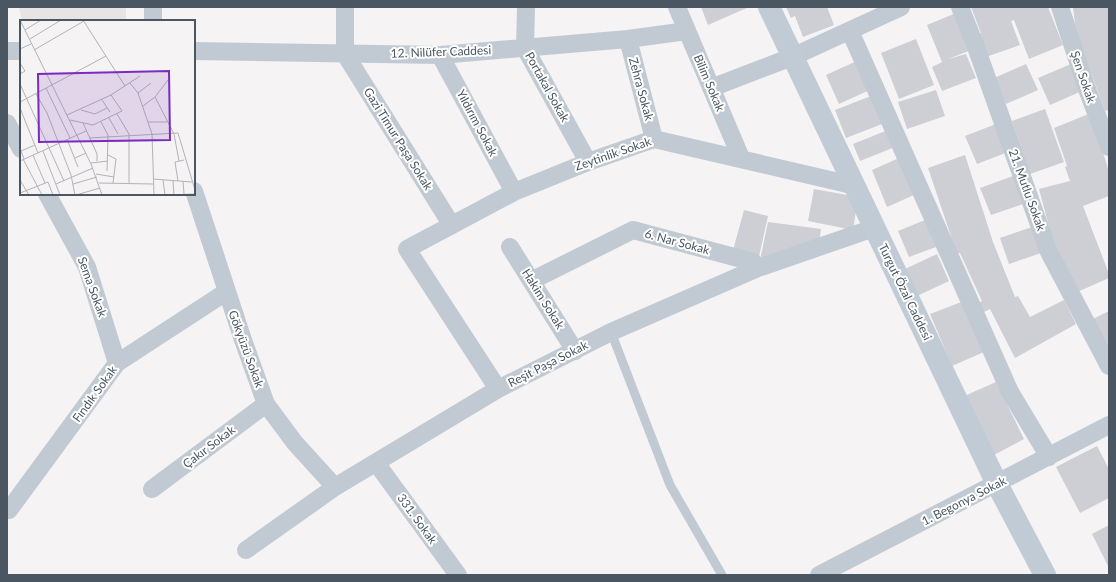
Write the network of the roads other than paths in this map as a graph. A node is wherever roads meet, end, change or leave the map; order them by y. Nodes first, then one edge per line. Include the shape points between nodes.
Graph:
1 (153, 7) edge
2 (345, 7) edge
3 (526, 7) edge
4 (677, 7) edge
5 (769, 7) edge
6 (901, 7) edge
7 (960, 7) edge
8 (1060, 7) edge
9 (874, 13) edge
10 (153, 20) edge
11 (687, 31) junction
12 (850, 31) junction
13 (628, 39) junction
14 (525, 48) junction
15 (7, 51) edge
16 (20, 51) edge
17 (195, 51) edge
18 (344, 54) junction
19 (440, 55) junction
20 (792, 57) junction
21 (711, 88) junction
22 (7, 123) edge
23 (654, 139) junction
24 (1109, 147) edge
25 (20, 148) edge
26 (741, 158) junction
27 (588, 162) junction
28 (856, 186) junction
29 (514, 192) junction
30 (195, 194) edge
31 (48, 195) edge
32 (451, 224) junction
33 (874, 228) junction
34 (510, 247) dead end
35 (758, 268) junction
36 (532, 280) junction
37 (226, 292) junction
38 (611, 332) junction
39 (576, 351) junction
40 (118, 362) junction
41 (1109, 366) edge
42 (498, 389) junction
43 (266, 404) junction
44 (1109, 426) edge
45 (1049, 457) junction
46 (377, 464) junction
47 (997, 484) junction
48 (335, 487) junction
49 (152, 489) dead end
50 (9, 510) dead end
51 (246, 550) dead end
52 (458, 575) edge
53 (722, 575) edge
54 (819, 575) edge
55 (1045, 575) edge

1 - 10 street
2 - 18 street
3 - 14 street, Portakal Sokak
4 - 11 street, Bilim Sokak
5 - 20 street, Turgut Özal Caddesi
6 - 9 street
7 - 41 street, 21. Mutlu Sokak via 1048,250
8 - 24 street, Şen Sokak
9 - 12 street
11 - 13 street, 12. Nilüfer Caddesi
11 - 21 street, Bilim Sokak
12 - 20 street
12 - 45 street via 1010,392
13 - 14 street, 12. Nilüfer Caddesi
13 - 23 street, Zehra Sokak
14 - 19 street, 12. Nilüfer Caddesi
14 - 27 street, Portakal Sokak
15 - 16 street
17 - 18 street, 12. Nilüfer Caddesi
18 - 19 street, 12. Nilüfer Caddesi
18 - 32 street, Gazi Timur Paşa Sokak
19 - 29 street, Yıldırım Sokak
20 - 21 street
20 - 28 street, Turgut Özal Caddesi
21 - 26 street, Bilim Sokak
22 - 25 street
23 - 26 street, Zeytinlik Sokak
23 - 27 street, Zeytinlik Sokak
26 - 28 street, Zeytinlik Sokak
27 - 29 street, Zeytinlik Sokak
28 - 33 street, Turgut Özal Caddesi
29 - 32 street, Zeytinlik Sokak
30 - 37 street, Gökyüzü Sokak
31 - 40 street, Sema Sokak via 87,267
32 - 42 street, Zeytinlik Sokak via 407,249
33 - 35 street, Reşit Paşa Sokak
33 - 47 street, Turgut Özal Caddesi
34 - 36 street, Hakim Sokak
35 - 36 street, 6. Nar Sokak via 753,262 633,230
35 - 38 street, Reşit Paşa Sokak
36 - 39 street, Hakim Sokak
37 - 40 street, Fındık Sokak
37 - 43 street, Gökyüzü Sokak
38 - 39 street, Reşit Paşa Sokak
38 - 53 lane via 670,485
39 - 42 street, Reşit Paşa Sokak
40 - 50 street, Fındık Sokak
42 - 46 street, Reşit Paşa Sokak
43 - 48 street, Gökyüzü Sokak
43 - 49 street, Çakır Sokak
44 - 45 street, 1. Begonya Sokak
45 - 47 street, 1. Begonya Sokak
46 - 48 street, Reşit Paşa Sokak
46 - 52 street, 331. Sokak
47 - 54 street, 1. Begonya Sokak
47 - 55 street, Turgut Özal Caddesi
48 - 51 street, Reşit Paşa Sokak

